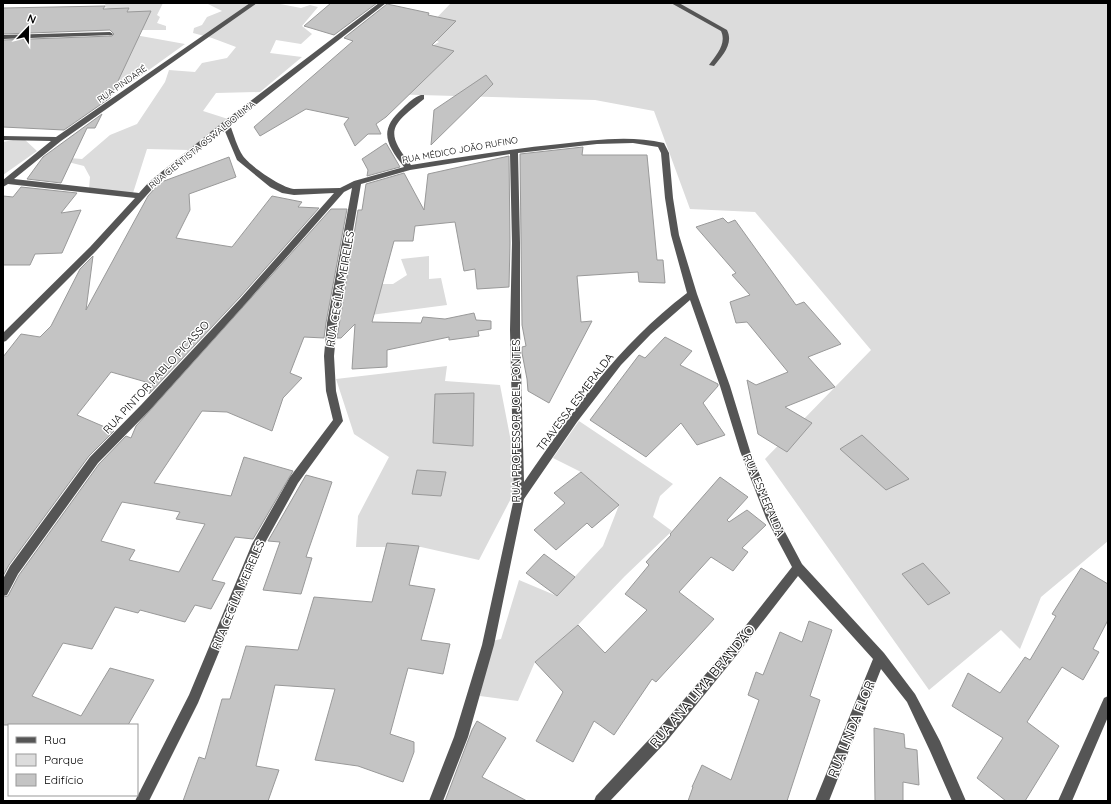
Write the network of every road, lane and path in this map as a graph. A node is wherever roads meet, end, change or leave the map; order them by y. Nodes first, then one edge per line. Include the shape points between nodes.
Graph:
1 (254, 3) edge
2 (383, 3) edge
3 (674, 3) edge
4 (110, 34) dead end
5 (3, 37) edge
6 (712, 65) dead end
7 (421, 97) dead end
8 (226, 124) junction
9 (3, 138) edge
10 (58, 139) junction
11 (661, 145) joint
12 (514, 150) junction
13 (409, 168) junction
14 (5, 183) edge
15 (357, 183) junction
16 (341, 190) junction
17 (140, 196) junction
18 (692, 294) junction
19 (3, 339) edge
20 (519, 498) junction
21 (798, 568) junction
22 (3, 591) edge
23 (880, 656) junction
24 (1108, 702) edge
25 (142, 801) edge
26 (436, 801) edge
27 (601, 801) edge
28 (822, 801) edge
29 (958, 801) edge
30 (1065, 801) edge

1 - 10 street, RUA PINDARÉ
2 - 8 street, RUA CIENTISTA OSWALDO LIMA
3 - 6 street via 727,34 724,47
4 - 5 street
7 - 13 street via 390,128 392,144
8 - 16 street, RUA MÉDICO JOÃO RUFINO via 240,158 274,185 285,191 294,192
8 - 17 street, RUA CIENTISTA OSWALDO LIMA
9 - 10 street
10 - 14 street, RUA PINDARÉ
11 - 12 street, RUA MÉDICO JOÃO RUFINO via 633,141
11 - 18 street, RUA ESMERALDA via 665,153 675,236
12 - 13 street, RUA MÉDICO JOÃO RUFINO
12 - 20 street, RUA PROFESSOR JOEL PONTES
13 - 15 street, RUA MÉDICO JOÃO RUFINO
14 - 17 street
15 - 16 street, RUA MÉDICO JOÃO RUFINO
15 - 25 street, RUA CECÍLIA MEIRELES via 332,323 329,356 331,391 338,421 294,480 256,548 194,699
16 - 22 street, RUA PINTOR PABLO PICASSO via 239,306 94,460 56,509
17 - 19 street, RUA CIENTISTA OSWALDO LIMA via 93,249
18 - 20 street, TRAVESSA ESMERALDA via 667,313 608,373
18 - 21 street, RUA ESMERALDA via 745,451 772,518
20 - 26 street, RUA PROFESSOR JOEL PONTES via 488,645 461,737
21 - 23 street, RUA ESMERALDA
21 - 27 street, RUA ANA LIMA BRANDÃO via 661,737
23 - 28 street, RUA LINDA FLOR
23 - 29 street, RUA ESMERALDA via 911,698
24 - 30 street

